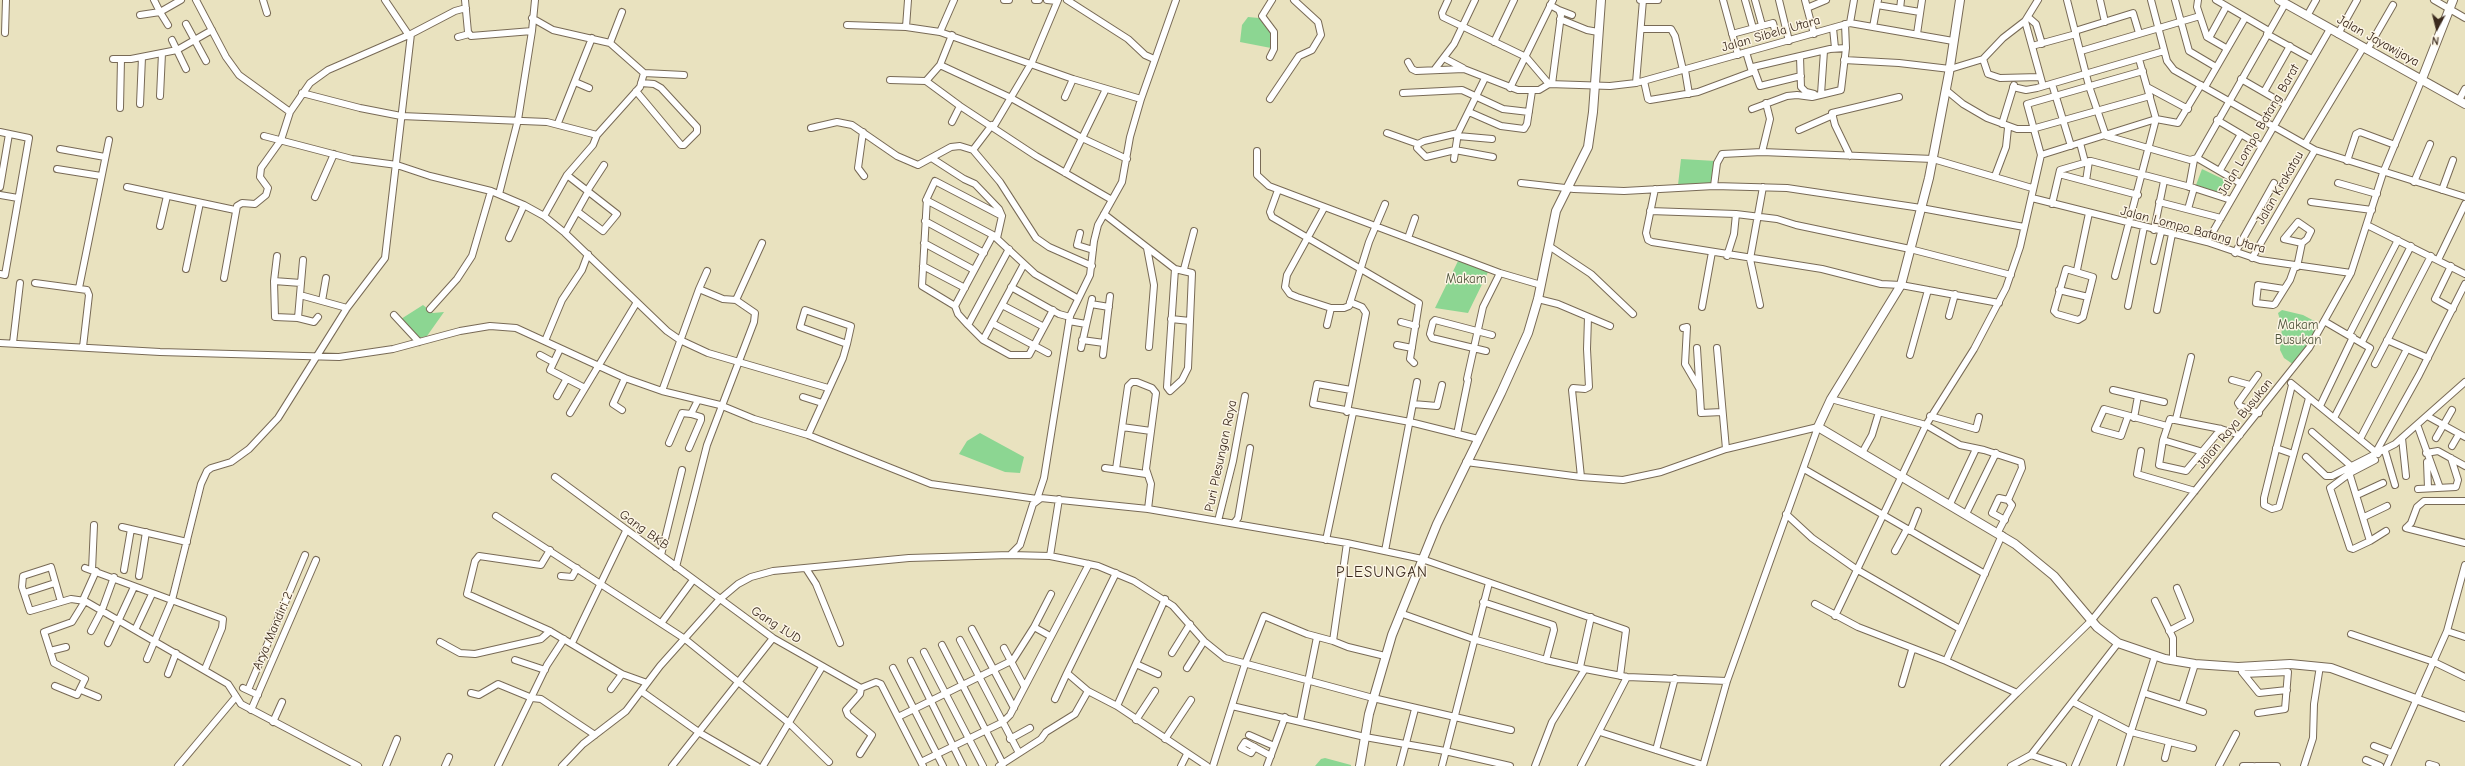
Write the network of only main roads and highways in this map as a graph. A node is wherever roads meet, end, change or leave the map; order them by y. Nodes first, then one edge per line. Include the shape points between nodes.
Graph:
1 (1601, 0) edge
2 (1960, 0) edge
3 (2453, 0) edge
4 (2282, 2) edge
5 (2422, 79) junction
6 (2462, 102) edge
7 (2465, 717) edge
8 (1360, 766) edge

1 - 8 main road via 1589,140 1580,165 1556,211 1538,299 1523,344 1466,462 1400,613 1373,698
2 - 7 main road via 1933,160 1901,285 1830,399 1818,427 2000,534 2050,572 2103,632 2118,643 2173,661 2195,664 2238,667 2290,664 2320,666 2342,671
3 - 5 main road
4 - 5 main road, Jalan Jayawijaya
5 - 6 main road, Jalan Jayawijaya

